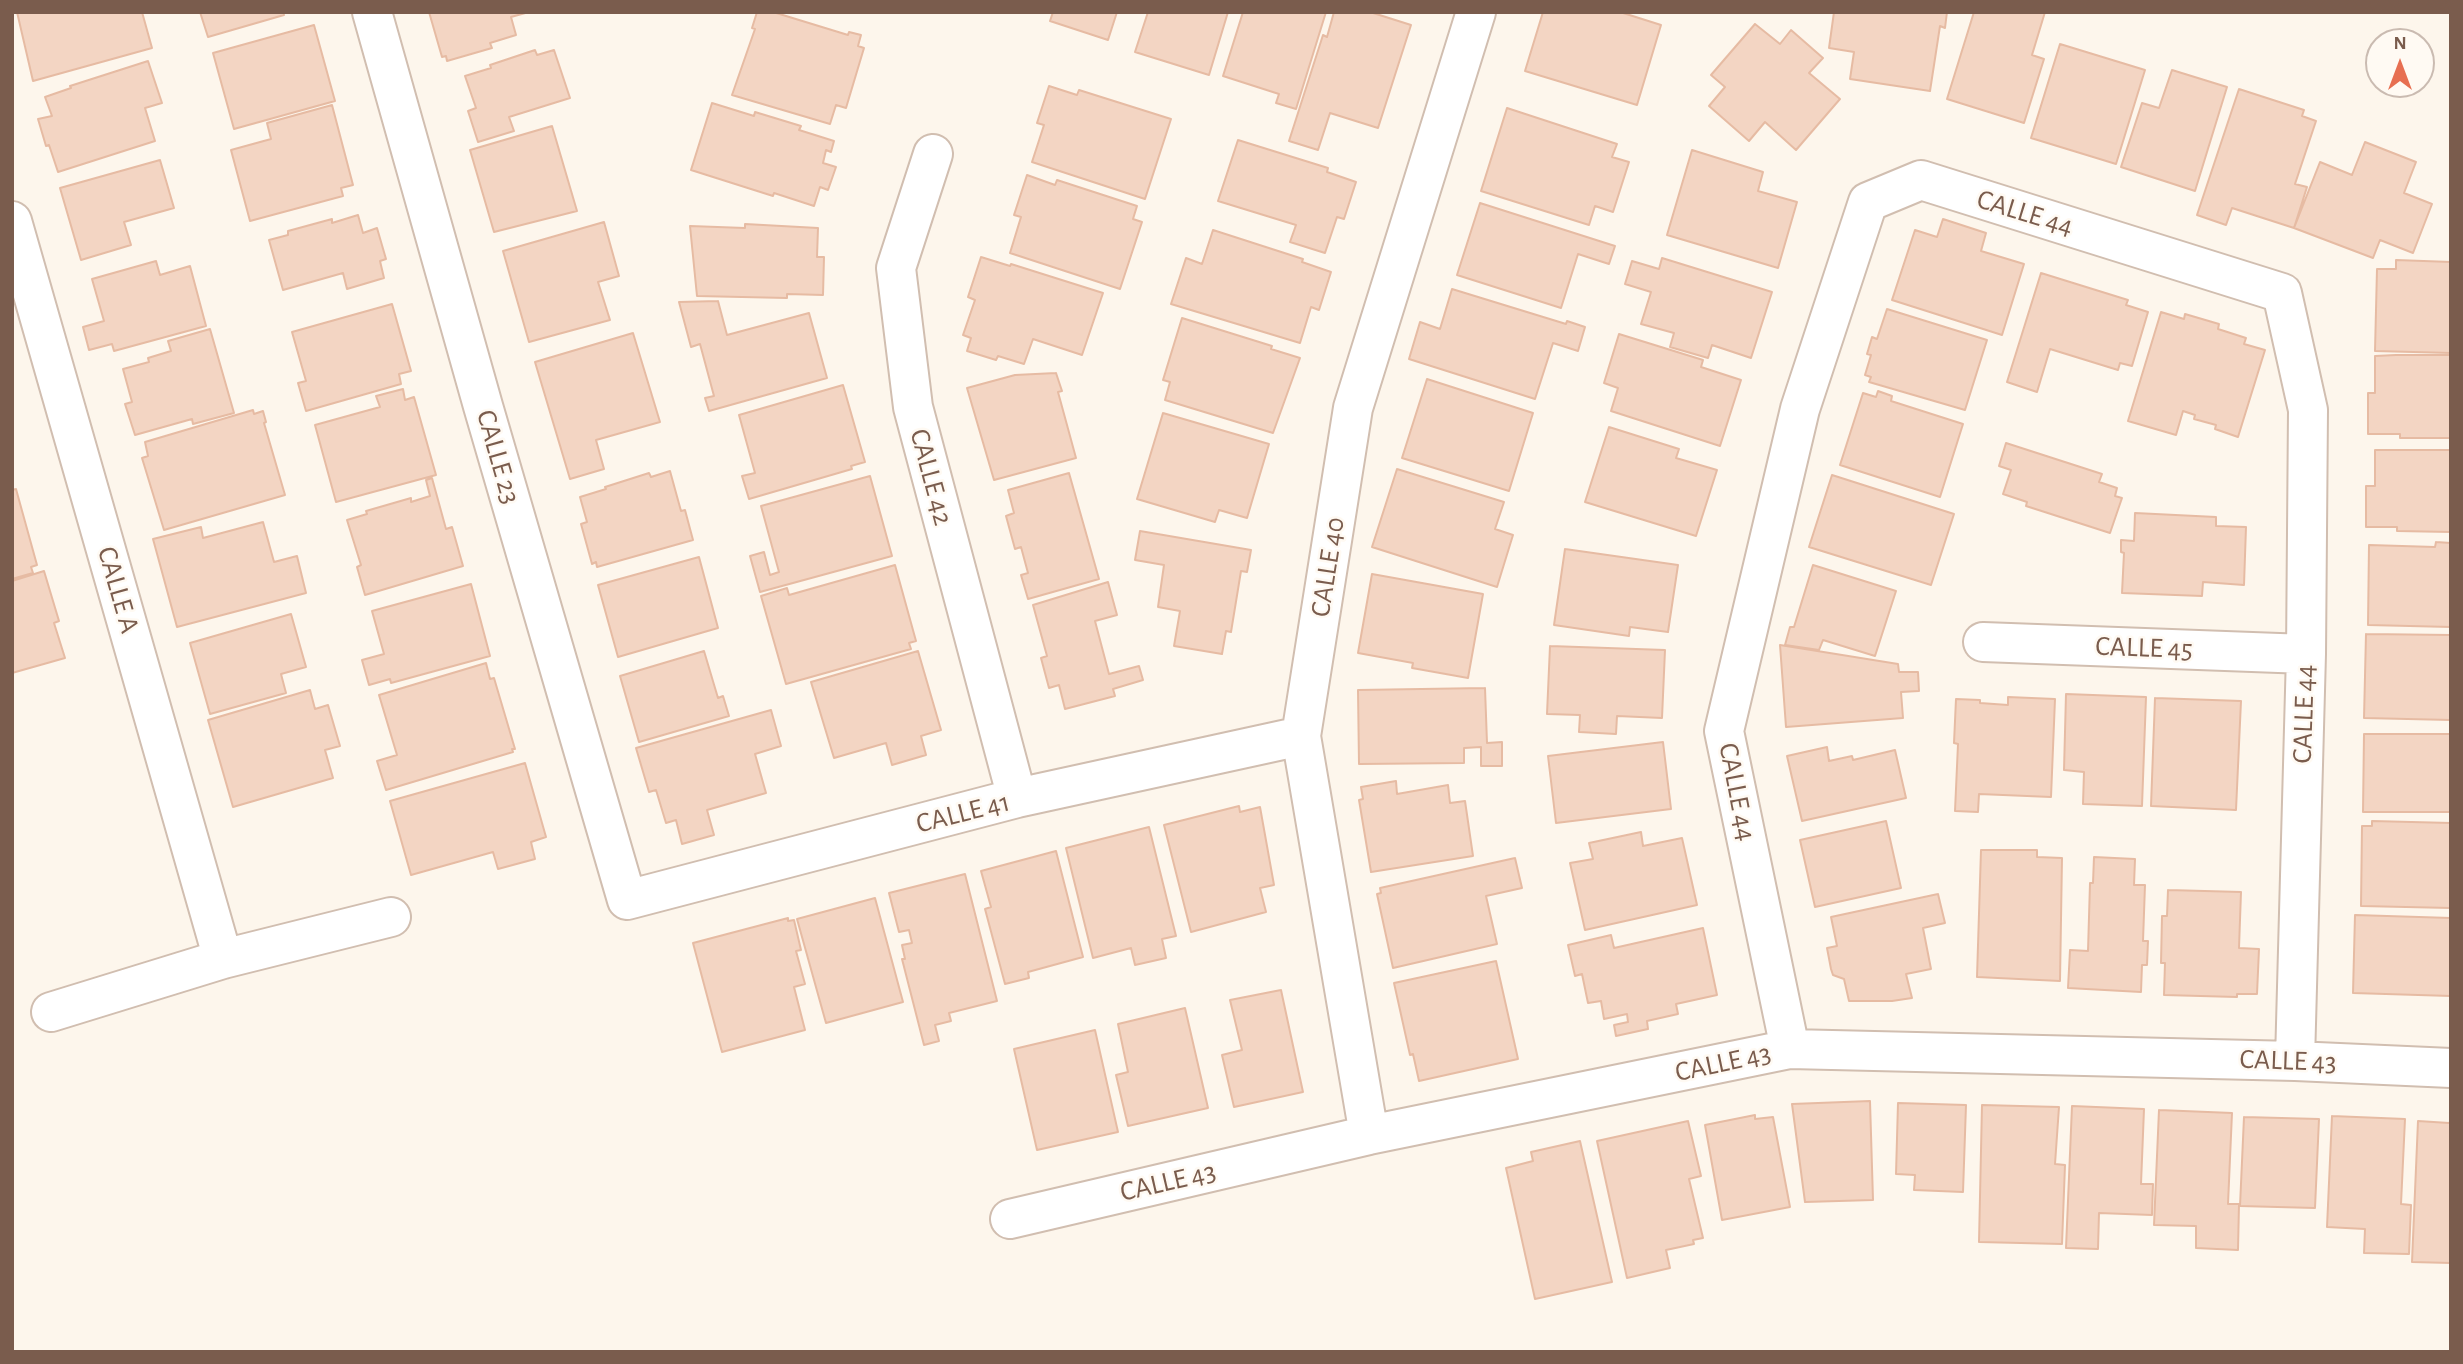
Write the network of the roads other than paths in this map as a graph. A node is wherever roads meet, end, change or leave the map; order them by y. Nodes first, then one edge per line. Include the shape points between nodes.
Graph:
1 (372, 12) edge
2 (1476, 12) edge
3 (933, 154) dead end
4 (12, 221) edge
5 (1983, 642) dead end
6 (2306, 654) junction
7 (1301, 736) junction
8 (1017, 799) junction
9 (628, 900) joint
10 (391, 917) dead end
11 (223, 959) junction
12 (51, 1012) dead end
13 (1790, 1049) junction
14 (2295, 1061) junction
15 (2451, 1068) edge
16 (1369, 1135) junction
17 (1010, 1219) dead end

1 - 9 street, CALLE 23
2 - 7 street, CALLE 40 via 1353,408
3 - 8 street, CALLE 42 via 896,268 913,407
4 - 11 street, CALLE A
5 - 6 street, CALLE 45
6 - 13 street, CALLE 44 via 2308,410 2282,293 1922,180 1868,202 1800,409 1724,731
6 - 14 street, CALLE 44
7 - 8 street, CALLE 41
7 - 16 street, CALLE 40
8 - 9 street, CALLE 41
10 - 11 street
11 - 12 street
13 - 14 street, CALLE 43
13 - 16 street, CALLE 43
14 - 15 street, CALLE 43
16 - 17 street, CALLE 43

